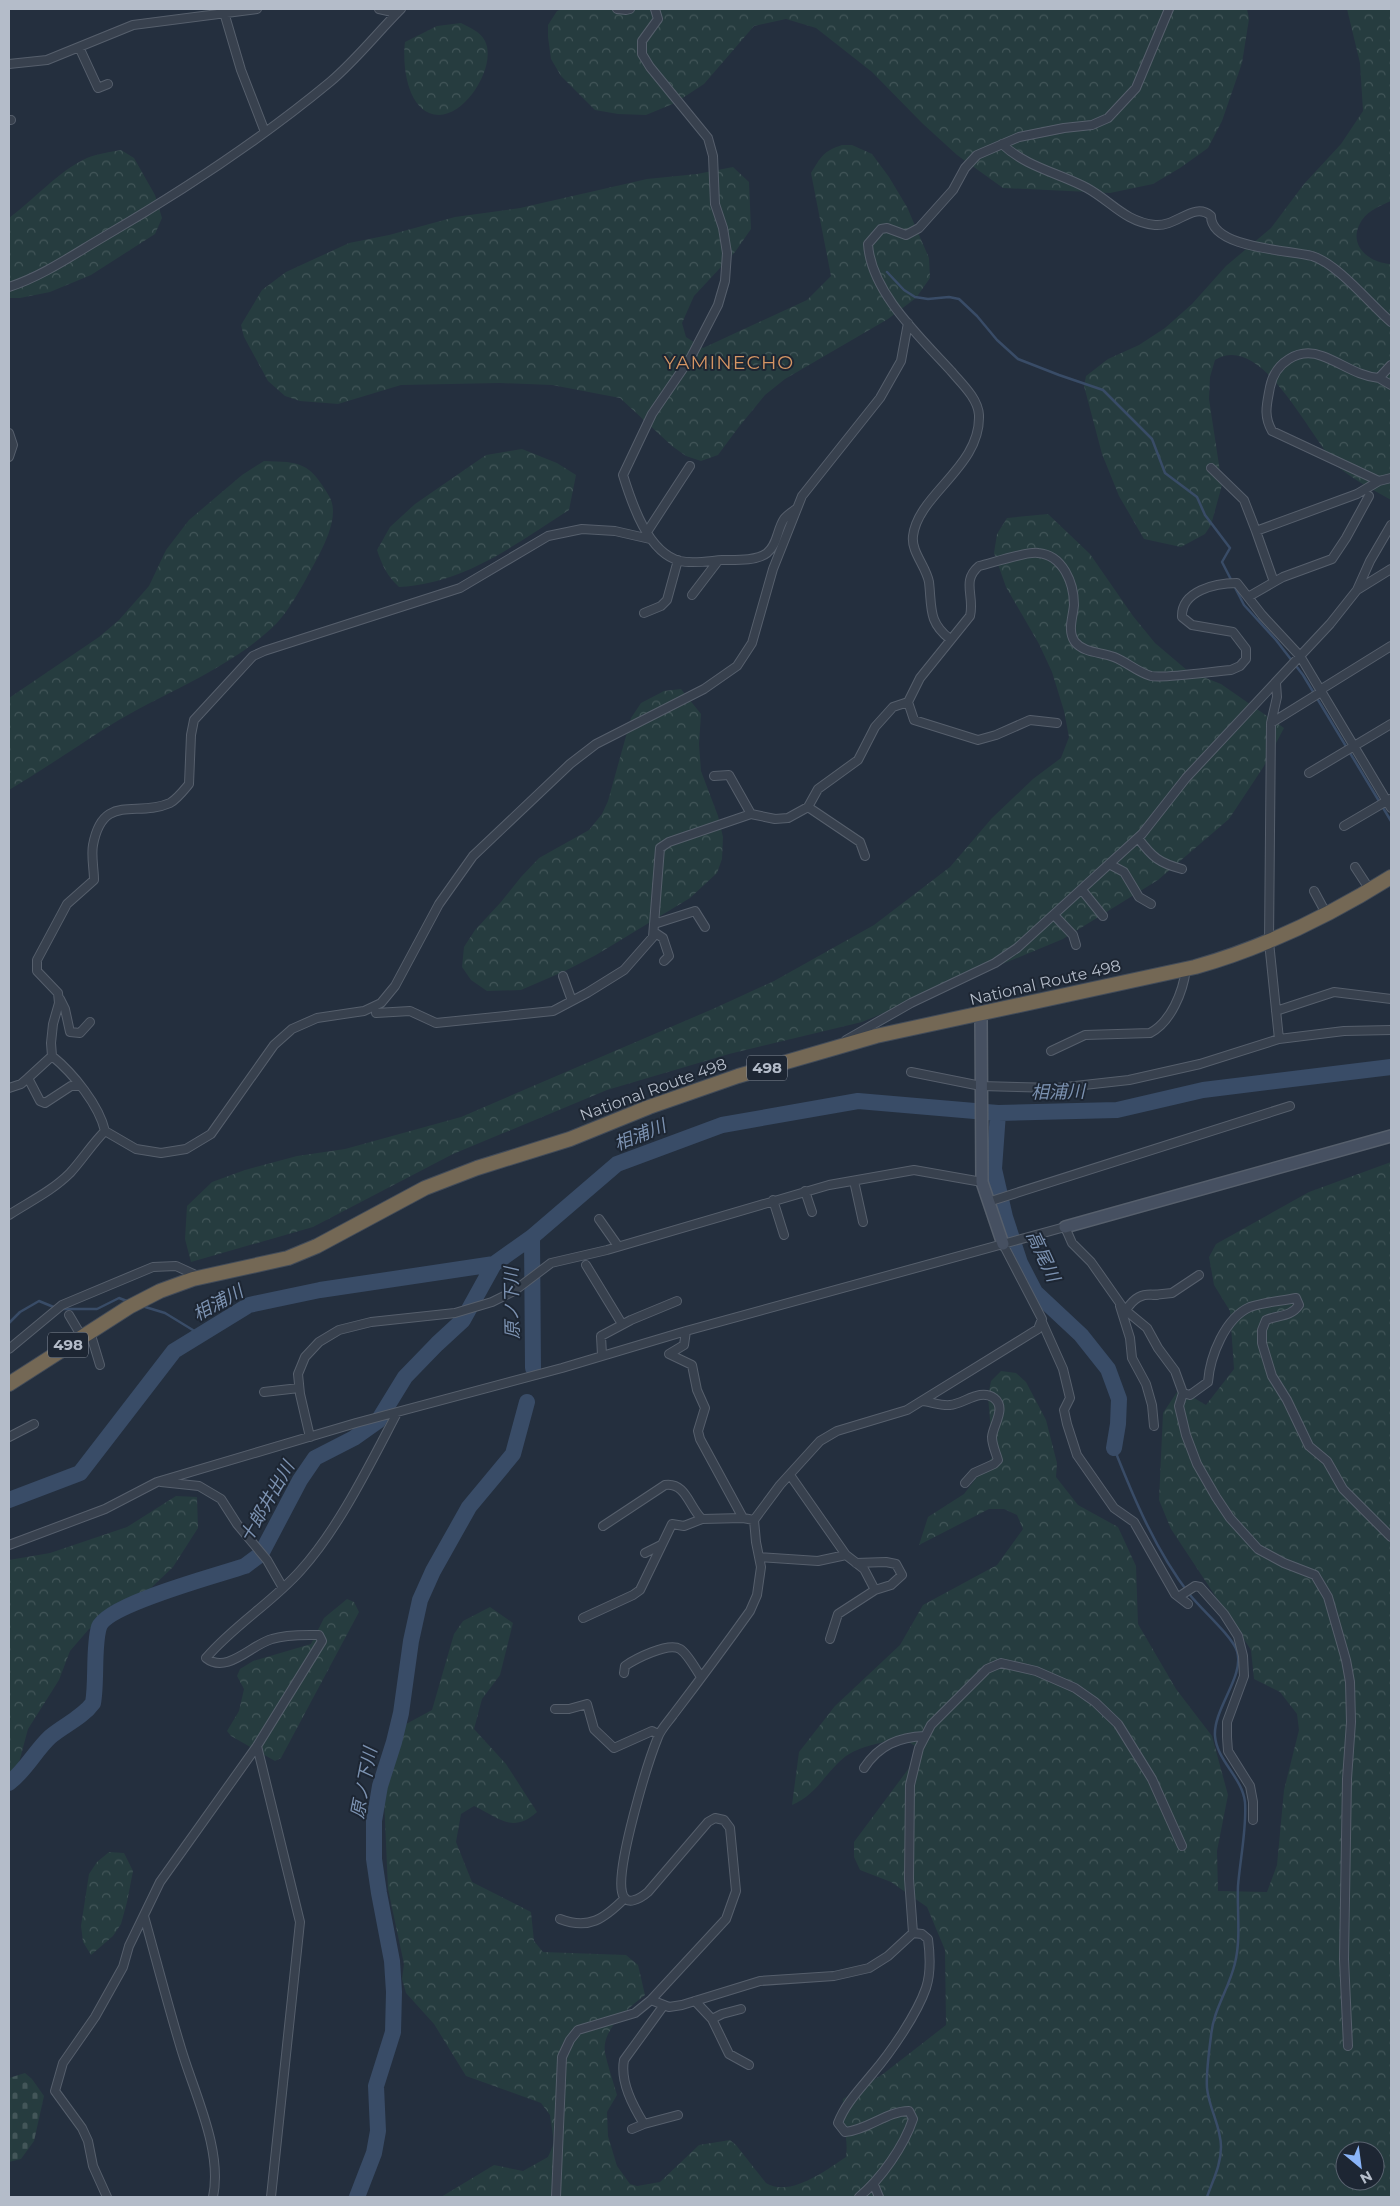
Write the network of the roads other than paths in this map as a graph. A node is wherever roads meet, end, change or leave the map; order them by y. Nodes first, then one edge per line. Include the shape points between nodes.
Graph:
1 (256, 9) edge
2 (379, 9) edge
3 (617, 9) edge
4 (630, 9) edge
5 (655, 9) edge
6 (1169, 9) edge
7 (224, 10) edge
8 (399, 11) edge
9 (78, 47) junction
10 (9, 64) edge
11 (108, 84) dead end
12 (265, 132) junction
13 (1002, 144) junction
14 (9, 287) edge
15 (1391, 322) edge
16 (908, 323) junction
17 (1391, 365) edge
18 (1379, 378) junction
19 (1391, 385) edge
20 (9, 433) edge
21 (9, 457) edge
22 (690, 466) dead end
23 (1211, 468) dead end
24 (1391, 478) edge
25 (1380, 481) junction
26 (1369, 496) dead end
27 (798, 508) junction
28 (1342, 524) dead end
29 (1391, 525) edge
30 (1351, 529) junction
31 (1256, 531) junction
32 (649, 535) junction
33 (678, 560) junction
34 (718, 561) junction
35 (1391, 569) edge
36 (1274, 582) junction
37 (1357, 590) junction
38 (692, 595) dead end
39 (1248, 597) junction
40 (644, 612) dead end
41 (950, 639) junction
42 (1391, 646) edge
43 (1299, 657) junction
44 (1276, 683) junction
45 (1320, 692) junction
46 (908, 702) junction
47 (1058, 723) dead end
48 (1270, 723) junction
49 (1391, 724) edge
50 (1353, 747) junction
51 (1309, 773) dead end
52 (714, 776) dead end
53 (1389, 802) edge
54 (808, 807) junction
55 (750, 814) junction
56 (1344, 826) dead end
57 (1138, 838) junction
58 (865, 856) dead end
59 (1109, 864) junction
60 (1356, 867) dead end
61 (1182, 869) dead end
62 (1391, 877) edge
63 (1082, 890) junction
64 (1370, 890) junction
65 (1314, 891) dead end
66 (1151, 904) dead end
67 (1054, 915) junction
68 (1327, 915) junction
69 (1103, 916) dead end
70 (705, 927) dead end
71 (654, 928) junction
72 (1269, 942) junction
73 (1076, 945) dead end
74 (664, 961) dead end
75 (1186, 969) junction
76 (563, 976) dead end
77 (58, 994) junction
78 (1391, 999) edge
79 (572, 1001) junction
80 (1276, 1011) junction
81 (376, 1013) dead end
82 (981, 1015) junction
83 (90, 1022) dead end
84 (1391, 1030) edge
85 (1279, 1039) junction
86 (831, 1048) junction
87 (1051, 1051) dead end
88 (52, 1056) junction
89 (911, 1072) dead end
90 (28, 1078) junction
91 (80, 1086) junction
92 (9, 1088) edge
93 (981, 1089) junction
94 (1290, 1106) dead end
95 (105, 1131) junction
96 (1391, 1136) edge
97 (854, 1181) junction
98 (982, 1182) junction
99 (805, 1191) junction
100 (773, 1200) junction
101 (991, 1201) junction
102 (812, 1212) dead end
103 (9, 1215) edge
104 (599, 1219) dead end
105 (862, 1222) dead end
106 (1065, 1227) junction
107 (784, 1235) dead end
108 (1007, 1242) junction
109 (618, 1246) junction
110 (586, 1265) dead end
111 (1199, 1275) dead end
112 (201, 1277) junction
113 (1153, 1295) junction
114 (1169, 1298) dead end
115 (1117, 1300) junction
116 (677, 1301) dead end
117 (1126, 1310) junction
118 (69, 1315) dead end
119 (1042, 1322) junction
120 (622, 1324) junction
121 (686, 1331) junction
122 (86, 1334) junction
123 (9, 1349) edge
124 (602, 1355) junction
125 (100, 1365) dead end
126 (9, 1384) edge
127 (299, 1388) junction
128 (264, 1392) dead end
129 (1184, 1393) junction
130 (923, 1401) junction
131 (397, 1413) junction
132 (34, 1424) dead end
133 (1154, 1426) dead end
134 (9, 1437) edge
135 (310, 1437) junction
136 (790, 1475) junction
137 (156, 1482) junction
138 (965, 1483) dead end
139 (743, 1518) junction
140 (702, 1519) junction
141 (754, 1520) junction
142 (603, 1526) dead end
143 (1391, 1537) edge
144 (661, 1544) junction
145 (9, 1545) edge
146 (645, 1553) dead end
147 (846, 1555) junction
148 (759, 1557) junction
149 (856, 1563) junction
150 (283, 1588) junction
151 (875, 1590) junction
152 (1181, 1595) junction
153 (1188, 1604) dead end
154 (583, 1618) dead end
155 (830, 1639) dead end
156 (624, 1673) dead end
157 (701, 1677) junction
158 (555, 1710) dead end
159 (658, 1734) junction
160 (926, 1736) junction
161 (257, 1746) junction
162 (864, 1768) dead end
163 (1253, 1820) dead end
164 (1182, 1846) dead end
165 (625, 1898) junction
166 (144, 1916) junction
167 (560, 1919) dead end
168 (913, 1933) junction
169 (651, 2000) junction
170 (695, 2001) junction
171 (664, 2005) junction
172 (742, 2009) dead end
173 (712, 2020) junction
174 (1348, 2046) dead end
175 (748, 2065) dead end
176 (678, 2114) dead end
177 (644, 2124) junction
178 (632, 2129) dead end
179 (874, 2185) junction
180 (107, 2197) edge
181 (213, 2197) edge
182 (271, 2197) edge
183 (556, 2197) edge
184 (859, 2197) edge
185 (879, 2197) edge

1 - 7 street
2 - 8 street
3 - 4 street
5 - 32 street via 658,19 642,41 642,54 708,138 713,156 715,204 727,253 725,281 718,305 691,357 652,414 623,475 630,498
6 - 13 street via 1136,88 1108,118 1092,125 1019,137
7 - 9 street via 133,25
7 - 12 street via 241,70
8 - 12 street via 330,82
9 - 10 street via 46,60
9 - 11 street via 98,88
12 - 14 street via 134,219 26,281
13 - 15 street via 1014,156 1088,189 1118,212 1132,218 1154,225 1170,224 1197,210 1205,211 1211,216 1211,223 1219,234 1231,241 1328,262
13 - 16 street via 977,156 965,168 953,190 914,232 906,235 880,229 868,244 882,288
16 - 27 street via 901,361 880,398 802,496
16 - 41 street via 965,387 979,416 974,441 964,460 918,518 913,537 917,555 928,577 934,622
17 - 18 street
18 - 19 street
18 - 25 street via 1364,377 1320,355 1290,357 1278,367 1271,382 1266,420 1272,431
20 - 21 street via 13,444
22 - 32 street
23 - 31 street via 1244,500
24 - 25 street
25 - 31 street via 1357,494
26 - 30 street
27 - 34 street via 784,518 768,552 759,557
27 - 95 street via 773,569 752,643 737,666 704,689 596,744 570,764 473,856 439,904 395,986 381,1003 364,1010 317,1018 292,1029 274,1045 211,1134 186,1149 161,1153 136,1148
28 - 30 street
29 - 37 street
30 - 36 street via 1332,559
31 - 36 street
32 - 33 street via 656,548
32 - 77 street via 582,529 548,536 460,588 253,656 194,720 189,784 184,790 172,802 118,810 101,820 93,846 94,880 67,904 37,960 37,971
33 - 34 street
33 - 40 street via 667,600 661,606
34 - 38 street
35 - 37 street
36 - 39 street
37 - 43 street
39 - 41 street via 1237,584 1225,583 1207,587 1188,598 1182,607 1182,617 1192,625 1233,632 1241,640 1246,659 1240,666 1231,670 1154,677 1114,657 1083,649 1075,642 1070,632 1074,604 1071,584 1053,557 1038,552 979,566 972,571 968,579 973,606 970,616
39 - 43 street
41 - 46 street via 920,678
42 - 45 street
43 - 44 street
43 - 45 street
44 - 48 street via 1277,698
44 - 57 street via 1186,778
45 - 48 street
45 - 50 street
46 - 47 street via 914,720 978,740 1030,720
46 - 54 street via 893,707 875,727 858,760 818,789
48 - 72 street
49 - 50 street
50 - 51 street
50 - 53 street
52 - 55 street via 730,775
53 - 56 street
54 - 55 street via 788,818
54 - 58 street via 860,842
55 - 71 street via 660,848
57 - 59 street
57 - 61 street via 1158,861
59 - 63 street
59 - 66 street via 1124,872 1139,897
60 - 64 street
62 - 64 highway, National Route 498 / 498
63 - 67 street
63 - 69 street
64 - 68 highway, National Route 498 / 498
65 - 68 street
67 - 73 street via 1073,935
67 - 86 street via 995,963 911,1002
68 - 72 highway, National Route 498 / 498
70 - 71 street via 695,911
71 - 74 street via 663,938 669,956
71 - 79 street via 653,937 624,970
72 - 75 highway, National Route 498 / 498 via 1228,958
72 - 80 street
75 - 82 highway, National Route 498 / 498
75 - 87 street via 1184,985 1156,1030 1150,1033 1085,1035
76 - 79 street
77 - 83 street via 70,1032 80,1033
77 - 88 street
78 - 80 street via 1334,992
79 - 81 street via 553,1011 436,1023 410,1011
80 - 85 street
82 - 86 highway, National Route 498 / 498
82 - 93 street
84 - 85 street via 1344,1031
85 - 93 street via 1200,1064 1129,1080 1057,1088
86 - 112 highway, National Route 498 / 498 via 688,1093 570,1139 425,1188 288,1258
88 - 90 street
88 - 91 street via 69,1070
89 - 93 street
90 - 91 street via 40,1101 45,1103 71,1086
90 - 92 street
91 - 95 street via 102,1120
93 - 98 street
94 - 101 street
95 - 103 street via 70,1173
96 - 106 street
97 - 98 street via 914,1170
97 - 99 street
97 - 105 street
98 - 101 street
99 - 100 street
99 - 102 street
100 - 107 street
100 - 109 street
101 - 108 street
104 - 109 street
106 - 108 street
106 - 115 street via 1072,1243 1091,1262
108 - 119 street
108 - 121 street
109 - 127 street via 551,1263 514,1292 482,1305 455,1313 371,1322 339,1330 319,1342 306,1356 298,1374
110 - 120 street
111 - 113 street via 1172,1293
112 - 122 highway, National Route 498 / 498 via 152,1295
112 - 123 street via 176,1266 153,1268 62,1305
113 - 114 street
113 - 117 street via 1134,1298
115 - 117 street
115 - 133 street via 1130,1338 1132,1358 1146,1384
116 - 120 street
117 - 129 street via 1147,1328 1175,1371
118 - 122 street
119 - 130 street via 1038,1329
119 - 152 street via 1064,1369 1070,1398 1064,1410 1066,1424 1077,1454 1114,1508 1134,1522 1175,1594
120 - 124 street via 601,1336
121 - 124 street
121 - 139 street via 684,1345 669,1354 692,1364 697,1390 705,1408 698,1430 700,1439
122 - 125 street
122 - 126 highway, National Route 498 / 498
124 - 131 street
127 - 128 street
127 - 135 street
129 - 143 street via 1190,1395 1208,1382 1209,1367 1225,1332 1238,1315 1251,1307 1296,1298 1299,1305 1295,1310 1266,1320 1262,1330 1262,1343 1272,1376 1309,1446 1327,1461 1343,1489
129 - 174 street via 1179,1406 1186,1435 1197,1464 1216,1497 1258,1549 1315,1575 1328,1597 1346,1660 1351,1722 1344,1940
130 - 136 street via 907,1410 837,1431 820,1442
130 - 138 street via 950,1405 982,1394 998,1403 1000,1412 992,1440 998,1460 974,1473
131 - 135 street
131 - 150 street via 321,1547
132 - 134 street
135 - 137 street
136 - 141 street
136 - 147 street
137 - 145 street via 105,1509
137 - 150 street via 199,1486 221,1499 267,1560
139 - 140 street
139 - 141 street
140 - 142 street via 681,1487 673,1484 665,1485
140 - 144 street via 684,1526 672,1524
141 - 148 street
144 - 146 street
144 - 154 street via 640,1590
147 - 148 street via 818,1561
147 - 149 street
148 - 157 street via 761,1568 757,1595 750,1611
149 - 151 street via 864,1569
149 - 151 street via 896,1564 902,1575 891,1585
150 - 161 street via 218,1643 206,1658 211,1662 224,1663 274,1638 319,1635 322,1641
151 - 155 street via 838,1614
152 - 153 street
152 - 163 street via 1200,1587 1238,1636 1244,1676 1227,1722 1228,1751 1250,1786
156 - 157 street via 625,1666 633,1660 670,1646 680,1649
157 - 159 street
158 - 159 street via 587,1704 594,1729 614,1748 652,1731
159 - 165 street via 625,1854 621,1886
160 - 162 street via 890,1743 873,1755
160 - 164 street via 931,1725 987,1668 1001,1663 1036,1670 1075,1688 1118,1724 1152,1779
160 - 168 street via 919,1748 910,1785 909,1880
161 - 166 street via 164,1876
161 - 182 street via 300,1922
165 - 167 street via 610,1913 583,1925
165 - 169 street via 638,1900 648,1892 708,1822 715,1818 724,1820 730,1828 736,1891 733,1905 715,1933
166 - 180 street via 123,1967 64,2063 55,2091 82,2128 93,2166
166 - 181 street via 180,2048 209,2133 216,2184
168 - 170 street via 869,1968 834,1976 760,1981
168 - 179 street via 928,1938 930,1955 926,1988 908,2024 882,2063 842,2111 838,2123 845,2132 857,2131 901,2111 909,2111 914,2119
169 - 171 street
169 - 183 street via 635,2014 578,2030 570,2040 562,2057
170 - 171 street via 669,2007
170 - 173 street
171 - 177 street via 624,2060 622,2068 631,2102
172 - 173 street
173 - 175 street via 729,2054
176 - 177 street
177 - 178 street
179 - 184 street
179 - 185 street

